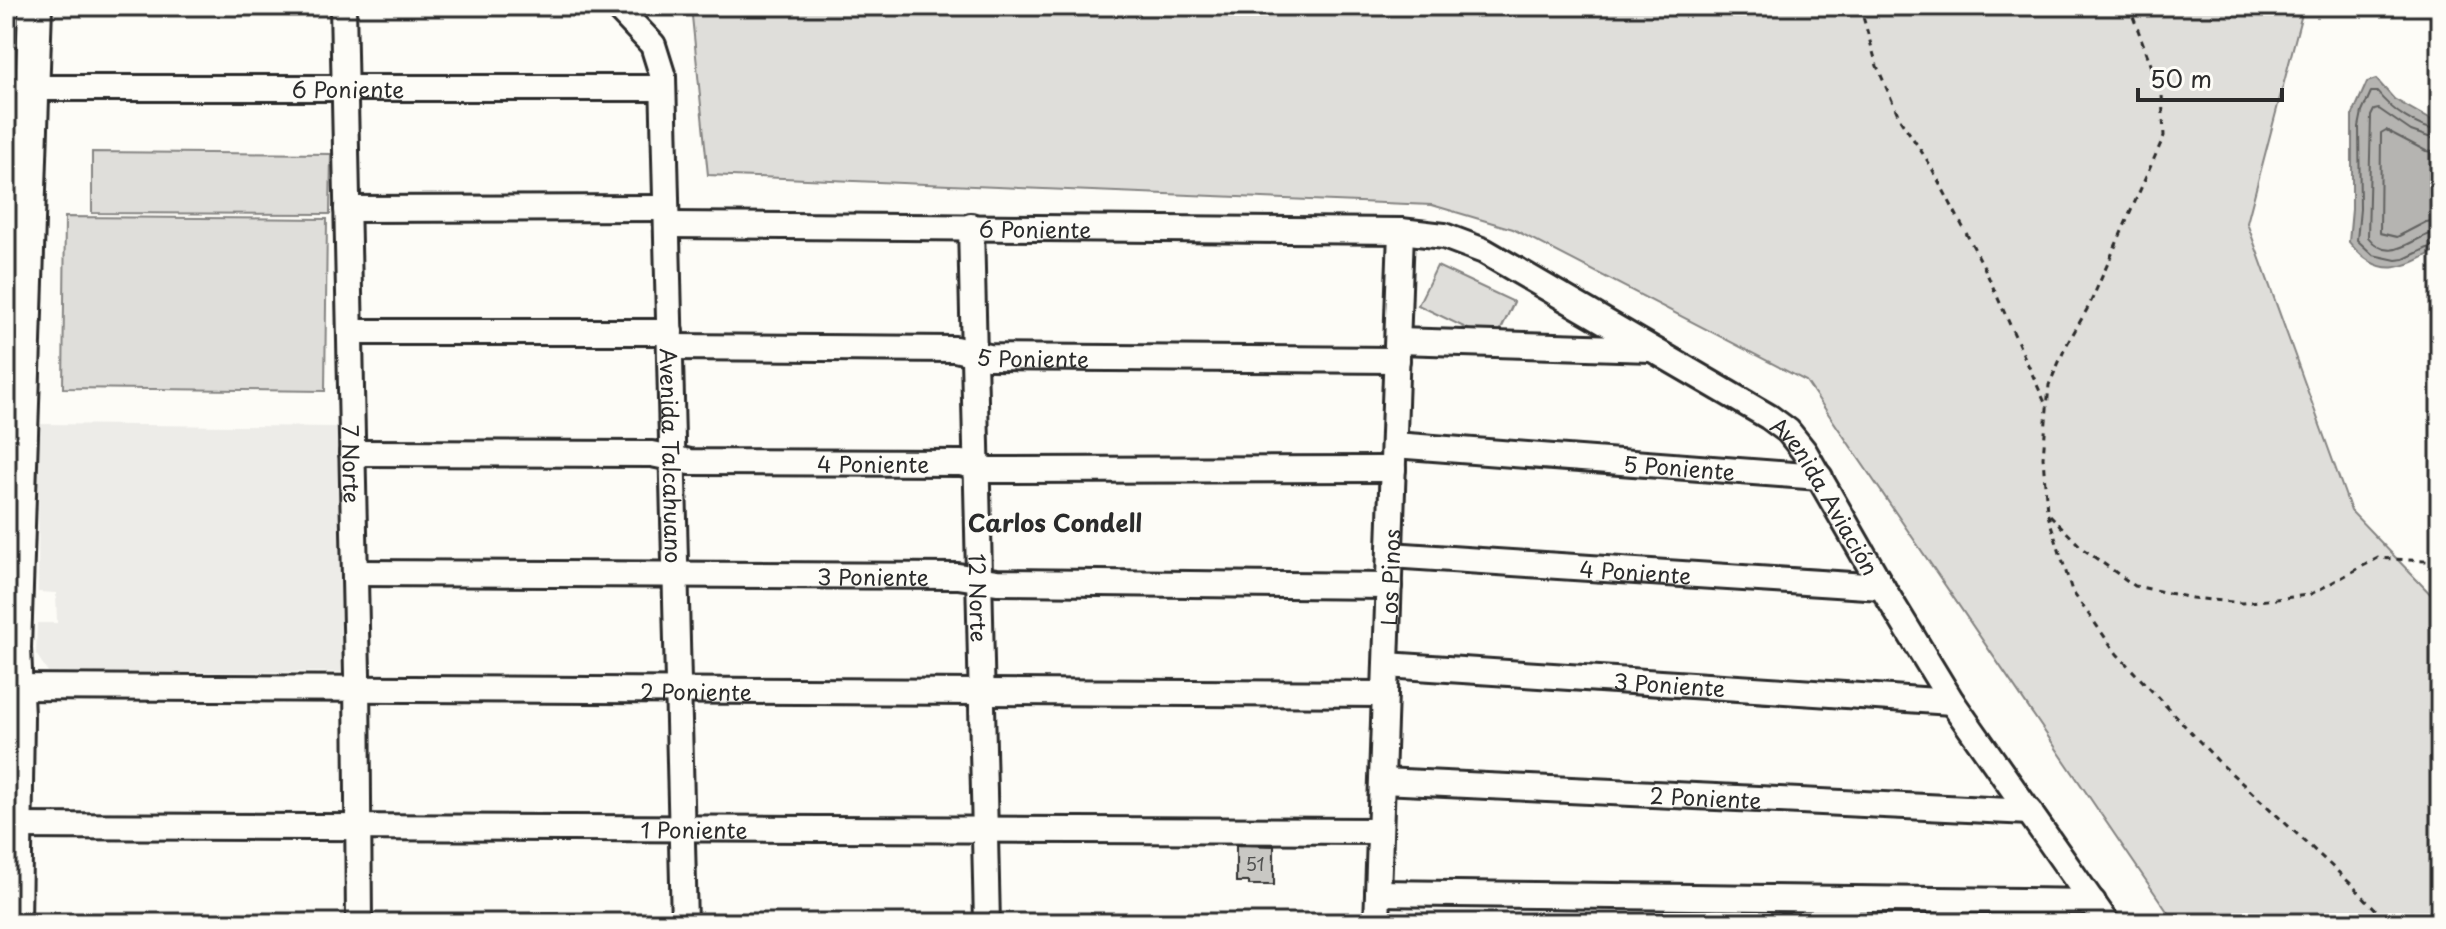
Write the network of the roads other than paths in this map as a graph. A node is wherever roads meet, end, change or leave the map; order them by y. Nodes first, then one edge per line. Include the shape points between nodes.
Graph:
1 (35, 6) edge
2 (343, 6) edge
3 (616, 6) edge
4 (345, 88) junction
5 (663, 88) junction
6 (23, 104) edge
7 (347, 209) junction
8 (667, 216) junction
9 (971, 226) junction
10 (1401, 231) junction
11 (16, 257) edge
12 (350, 332) junction
13 (670, 340) junction
14 (1653, 349) junction
15 (1397, 351) junction
16 (974, 353) junction
17 (14, 401) edge
18 (352, 453) junction
19 (1394, 457) junction
20 (672, 458) junction
21 (976, 467) junction
22 (1820, 477) junction
23 (11, 547) edge
24 (1390, 555) junction
25 (355, 573) junction
26 (675, 575) junction
27 (979, 579) junction
28 (1389, 586) junction
29 (1882, 587) junction
30 (1386, 665) junction
31 (11, 687) edge
32 (357, 688) junction
33 (678, 689) junction
34 (981, 691) junction
35 (1385, 694) junction
36 (1952, 702) junction
37 (1382, 781) junction
38 (2030, 812) junction
39 (11, 826) edge
40 (358, 827) junction
41 (682, 828) junction
42 (985, 830) junction
43 (1380, 831) junction
44 (1378, 893) junction
45 (2093, 902) junction
46 (14, 923) edge
47 (359, 923) edge
48 (684, 923) edge
49 (987, 923) edge
50 (1377, 923) edge
51 (2107, 923) edge

1 - 6 street
2 - 4 street, 7 Norte
3 - 5 street, Avenida Talcahuano via 653,45
4 - 5 street, 6 Poniente
4 - 6 street, 6 Poniente
4 - 7 street, 7 Norte
5 - 8 street, Avenida Talcahuano
6 - 11 street
7 - 8 street, 6 Poniente
7 - 12 street, 7 Norte
8 - 9 street, 6 Poniente
8 - 13 street, Avenida Talcahuano
9 - 10 street, 6 Poniente
9 - 16 street, 12 Norte
10 - 14 street, Avenida Aviación via 1474,246
10 - 15 street, Los Pinos
11 - 17 street
12 - 13 street, 5 Poniente
12 - 18 street, 7 Norte
13 - 16 street, 5 Poniente
13 - 20 street, Avenida Talcahuano
14 - 15 street
14 - 22 street, Avenida Aviación via 1779,424
15 - 16 street, 5 Poniente via 989,357
15 - 19 street, Los Pinos
16 - 21 street, 12 Norte
17 - 23 street
18 - 20 street, 4 Poniente
18 - 25 street, 7 Norte
19 - 21 street, 4 Poniente
19 - 22 street, 5 Poniente
19 - 24 street, Los Pinos
20 - 21 street, 4 Poniente
20 - 26 street, Avenida Talcahuano
21 - 27 street, 12 Norte
22 - 29 street, Avenida Aviación
23 - 31 street
24 - 28 street, Los Pinos
24 - 29 street, 4 Poniente
25 - 26 street, 3 Poniente
25 - 32 street, 7 Norte
26 - 27 street, 3 Poniente
26 - 33 street, Avenida Talcahuano
27 - 28 street, 3 Poniente
27 - 34 street, 12 Norte
28 - 30 street, Los Pinos
29 - 36 street, Avenida Aviación
30 - 35 street, Los Pinos
30 - 36 street, 3 Poniente
31 - 32 street, 2 Poniente
31 - 39 street
32 - 33 street, 2 Poniente
32 - 40 street, 7 Norte
33 - 34 street, 2 Poniente
33 - 41 street, Avenida Talcahuano
34 - 35 street, 2 Poniente
34 - 42 street, 12 Norte
35 - 37 street, Los Pinos
36 - 38 street, Avenida Aviación
37 - 38 street, 2 Poniente
37 - 43 street, Los Pinos
38 - 45 street, Avenida Aviación
39 - 40 street, 1 Poniente
39 - 46 street
40 - 41 street, 1 Poniente
40 - 47 street, 7 Norte
41 - 42 street, 1 Poniente
41 - 48 street, Avenida Talcahuano
42 - 43 street, 1 Poniente
42 - 49 street, 12 Norte
43 - 44 street, Los Pinos
44 - 45 street
44 - 50 street, Los Pinos
45 - 51 street, Avenida Aviación

